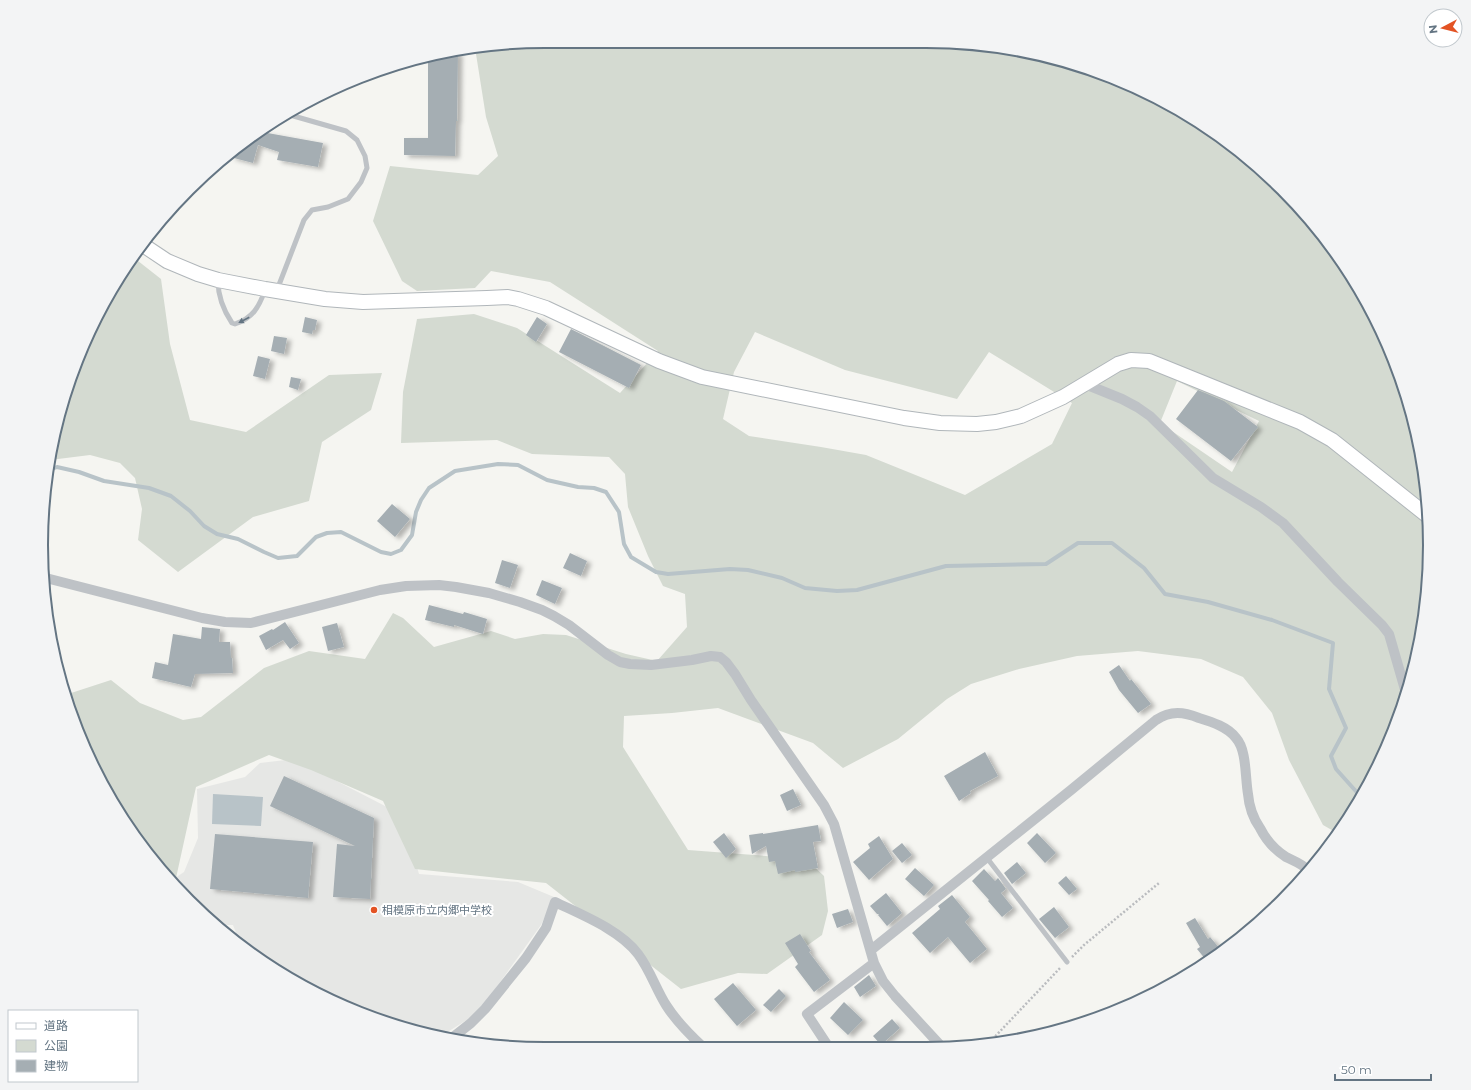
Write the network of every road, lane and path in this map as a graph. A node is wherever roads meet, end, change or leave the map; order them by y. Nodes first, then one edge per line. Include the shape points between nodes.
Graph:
1 (294, 116) edge
2 (147, 248) edge
3 (218, 280) junction
4 (271, 290) junction
5 (1084, 384) junction
6 (1422, 511) edge
7 (49, 579) edge
8 (1403, 683) edge
9 (987, 858) junction
10 (1305, 867) edge
11 (871, 950) junction
12 (1067, 962) dead end
13 (874, 963) junction
14 (457, 1034) edge
15 (698, 1042) edge
16 (825, 1042) edge
17 (937, 1042) edge

1 - 4 lane via 346,131 357,140 365,156 367,168 361,182 348,199 312,210 304,220
2 - 3 street via 179,267
3 - 4 street
4 -> 3 lane via 254,313 235,324 226,312 218,290
4 - 5 street via 363,302 508,297 518,299 546,308 638,352 702,377 940,424 977,424 1008,420 1033,411
5 - 6 street via 1124,362 1139,360 1158,364 1300,422 1332,440
5 - 8 street via 1122,399 1150,416 1213,478 1262,506 1283,523 1389,634
7 - 11 street via 186,614 237,623 251,623 380,590 418,585 456,587 508,598 554,616 620,662 651,665 720,657 735,674 832,820
9 - 10 street via 1156,720 1164,715 1180,713 1217,724 1237,739 1242,750 1248,795 1255,821 1276,850
9 - 11 street
9 - 12 lane
11 - 13 street
13 - 16 street via 807,1014
13 - 17 street via 883,982
14 - 15 street via 485,1009 526,958 546,928 555,902 614,933 629,944 645,965 673,1015

